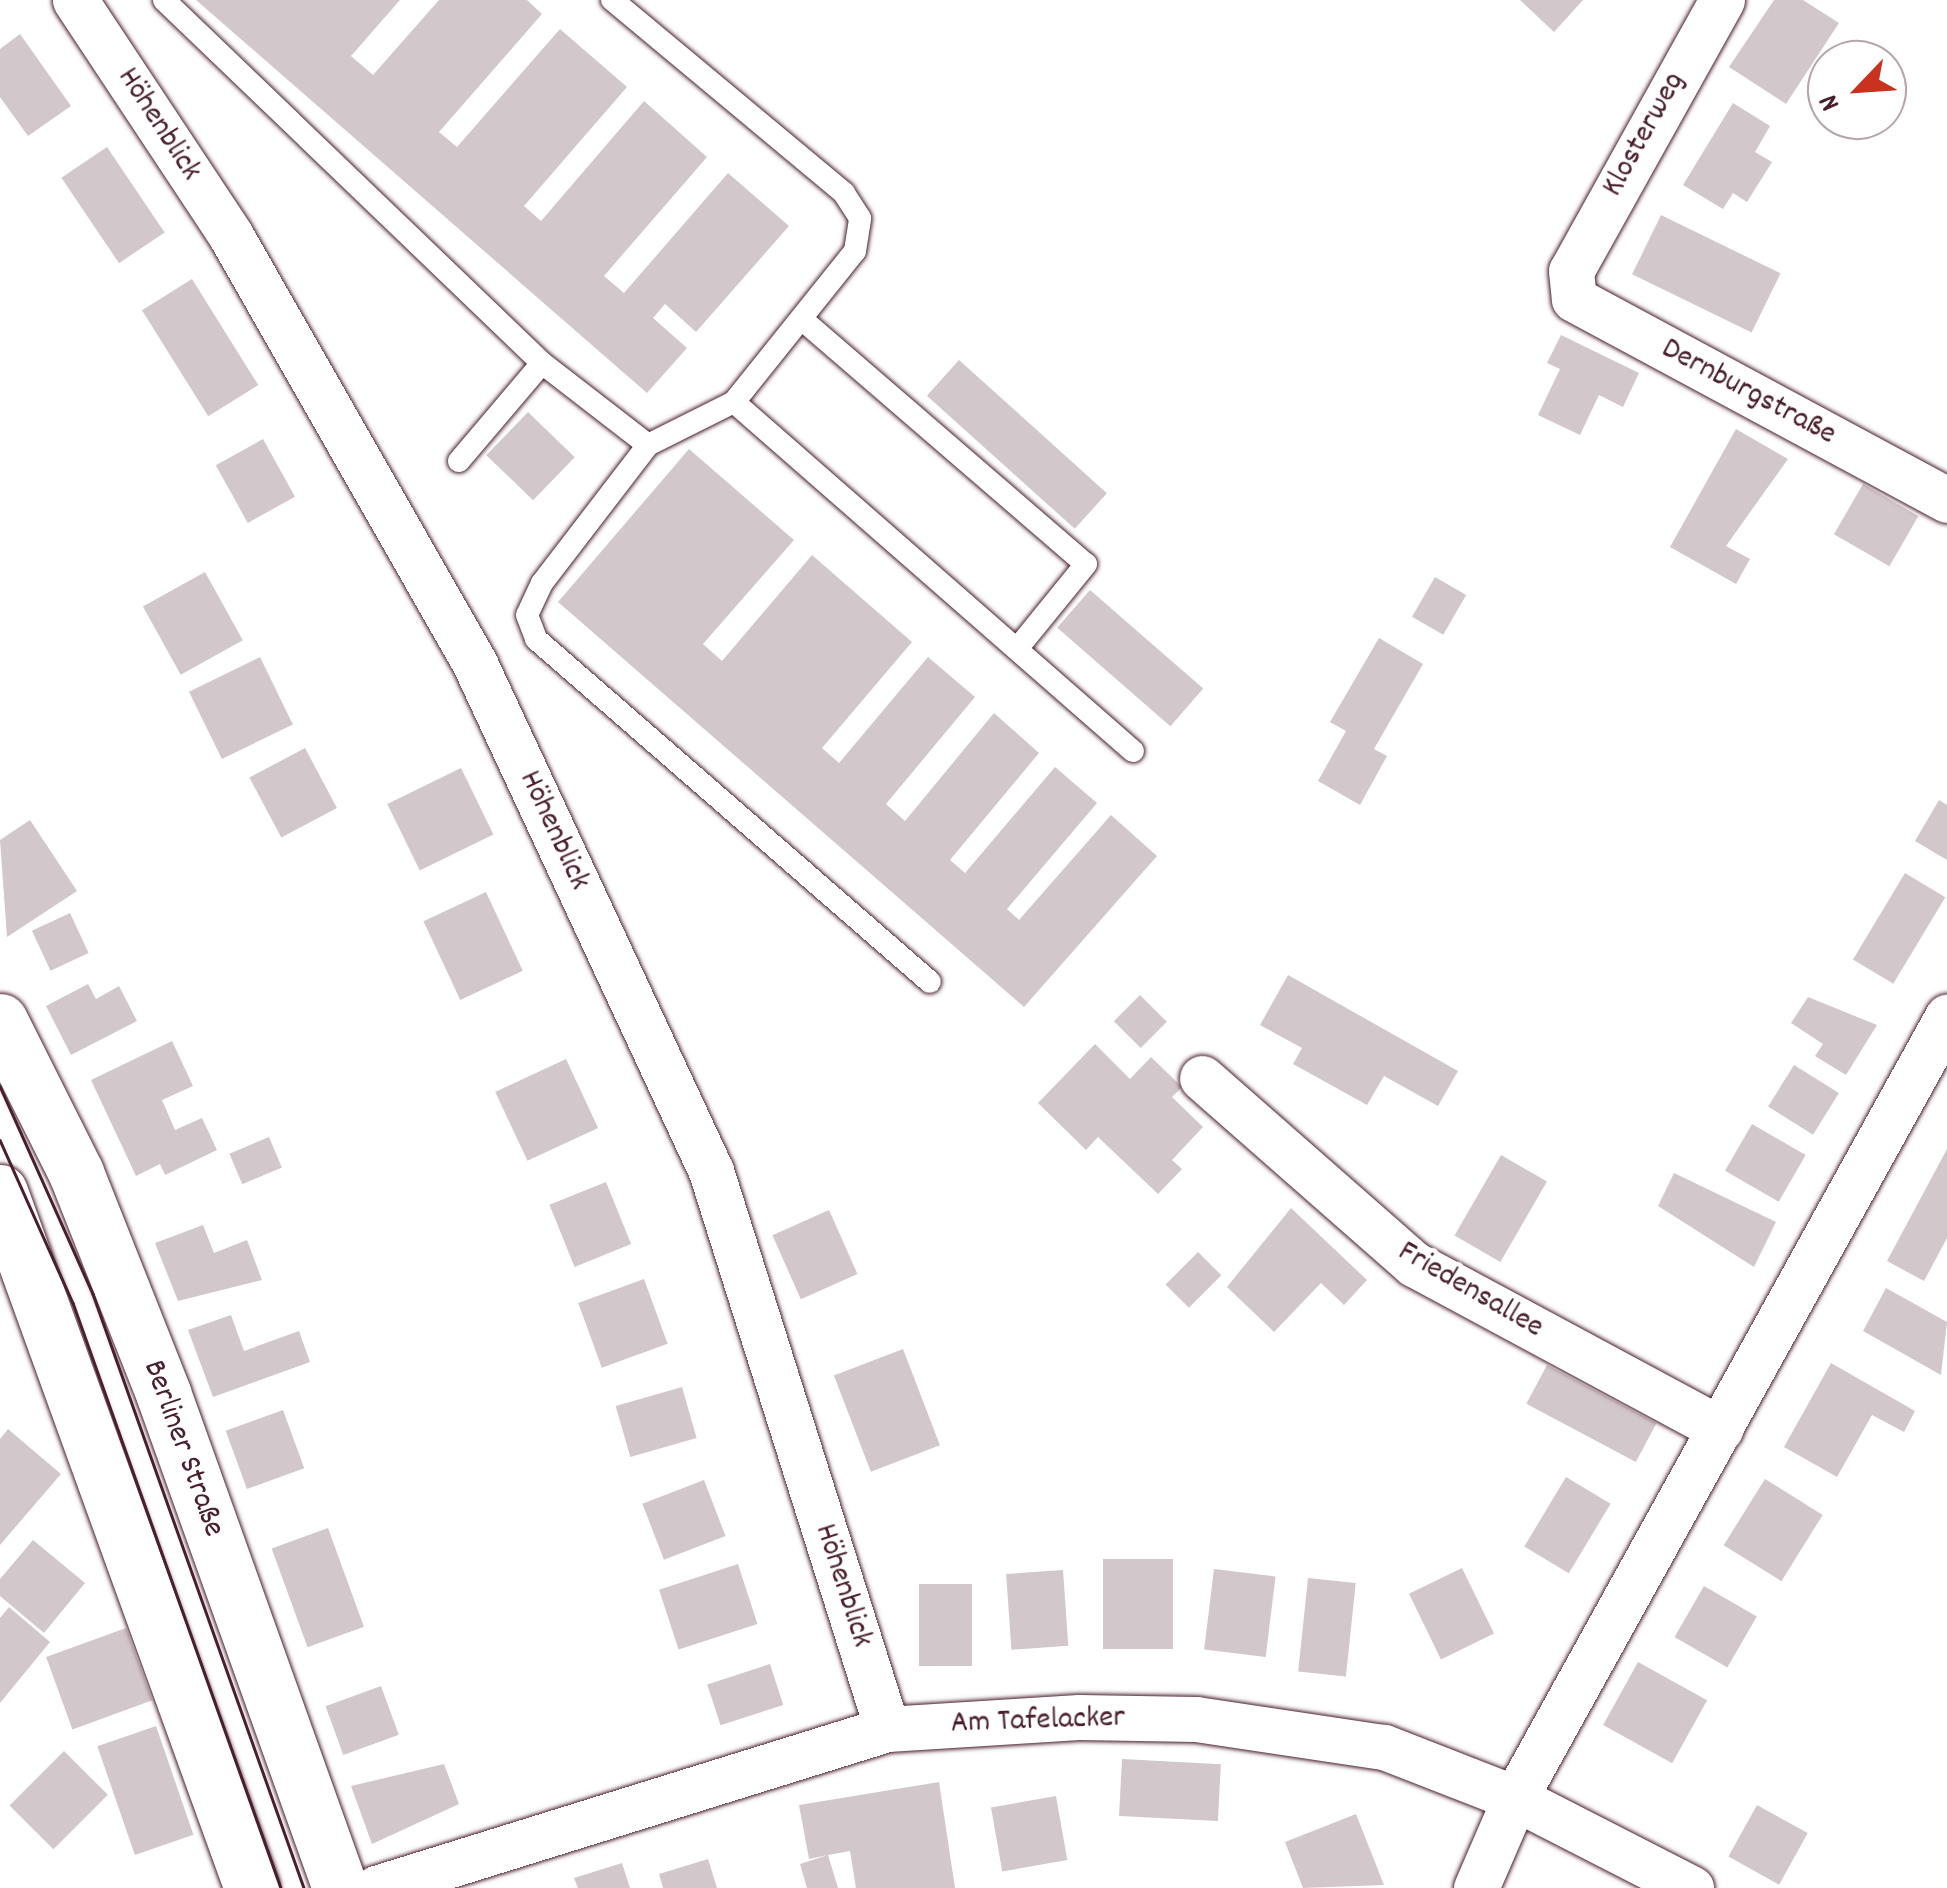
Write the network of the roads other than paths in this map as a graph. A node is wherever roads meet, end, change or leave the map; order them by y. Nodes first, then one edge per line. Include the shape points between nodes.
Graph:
1 (75, 0) edge
2 (164, 0) edge
3 (612, 0) edge
4 (1722, 0) edge
5 (1571, 271) joint
6 (804, 321) junction
7 (542, 364) junction
8 (734, 402) junction
9 (648, 445) junction
10 (459, 462) dead end
11 (1947, 500) edge
12 (1017, 649) junction
13 (1133, 750) dead end
14 (930, 982) dead end
15 (1947, 1016) edge
16 (0, 1020) edge
17 (1202, 1078) dead end
18 (0, 1192) edge
19 (1720, 1429) junction
20 (888, 1728) junction
21 (1515, 1798) junction
22 (252, 1888) edge
23 (340, 1888) edge
24 (376, 1888) edge
25 (1476, 1888) edge
26 (1691, 1888) edge

1 - 20 street, Höhenblick via 231,236 483,682 711,1170
2 - 7 lane
3 - 6 lane via 844,193 860,218 854,252
4 - 5 street, Klosterweg
5 - 11 street, Dernburgstraße via 1574,299
6 - 8 lane
6 - 12 lane via 1086,564
7 - 9 lane
7 - 10 lane
8 - 9 lane
8 - 12 lane
9 - 14 lane via 542,583 527,615 536,639
12 - 13 lane
15 - 19 street
16 - 23 main road, Berliner Straße via 76,1173
17 - 19 street, Friedensallee via 1414,1264
18 - 22 main road
19 - 21 street
20 - 21 street, Am Tafelacker via 1196,1719 1384,1747
20 - 24 street, Am Tafelacker
21 - 25 street
21 - 26 street, Am Tafelacker

